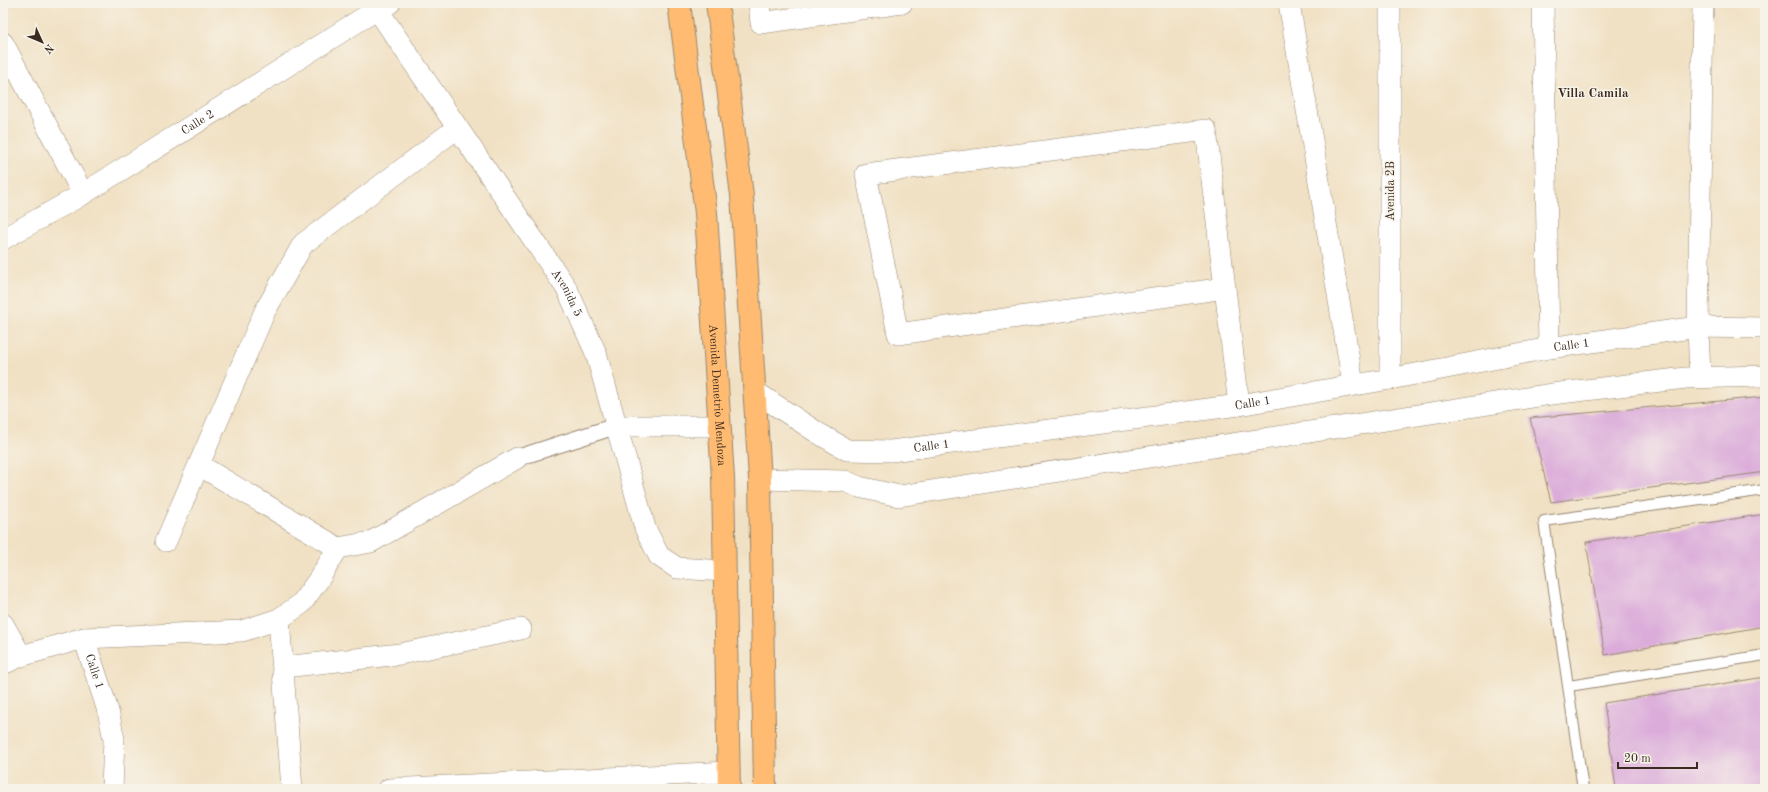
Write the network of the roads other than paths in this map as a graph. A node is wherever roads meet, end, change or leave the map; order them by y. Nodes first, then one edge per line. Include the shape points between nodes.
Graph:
1 (679, 3) edge
2 (718, 3) edge
3 (758, 3) edge
4 (902, 3) edge
5 (1289, 3) edge
6 (1390, 3) edge
7 (1543, 3) edge
8 (1703, 3) edge
9 (380, 5) edge
10 (3, 43) edge
11 (457, 128) junction
12 (83, 194) junction
13 (3, 238) edge
14 (1225, 288) junction
15 (1698, 327) junction
16 (1765, 328) edge
17 (1550, 348) junction
18 (1765, 376) edge
19 (1700, 377) junction
20 (1390, 379) junction
21 (1353, 384) junction
22 (754, 391) junction
23 (1239, 405) junction
24 (616, 426) junction
25 (719, 426) junction
26 (847, 450) junction
27 (517, 458) joint
28 (199, 465) junction
29 (760, 479) junction
30 (846, 481) junction
31 (1765, 490) edge
32 (166, 541) dead end
33 (338, 548) junction
34 (724, 571) junction
35 (279, 619) junction
36 (3, 624) edge
37 (521, 629) dead end
38 (84, 638) junction
39 (1765, 654) edge
40 (12, 660) edge
41 (284, 667) junction
42 (1568, 686) junction
43 (729, 780) edge
44 (112, 789) edge
45 (292, 789) edge
46 (389, 789) edge
47 (765, 789) edge
48 (1583, 789) edge

1 - 25 main road, Avenida Demetrio Mendoza via 706,213
2 - 22 main road via 742,195
3 - 4 street via 762,23
5 - 21 street
6 - 20 street, Avenida 2B
7 - 17 street
8 - 15 street
9 - 11 street, Avenida 5
9 - 12 street, Calle 2
10 - 12 street
11 - 24 street, Avenida 5 via 567,289 596,353
11 - 28 street via 303,244 265,311
12 - 13 street, Calle 2
14 - 14 street via 1206,130 866,174 898,334
14 - 23 street
15 - 16 street, Calle 1
15 - 17 street, Calle 1
15 - 19 street
17 - 20 street, Calle 1
18 - 19 street
19 - 30 street via 1552,394 899,496 859,487
20 - 21 street, Calle 1
21 - 23 street, Calle 1
22 - 26 street, Calle 1
22 - 29 main road
23 - 26 street, Calle 1 via 891,451
24 - 25 street
24 - 27 street
24 - 34 street, Avenida 5 via 645,528 659,556 677,568
25 - 34 main road, Avenida Demetrio Mendoza via 723,478
26 - 30 street
27 - 33 street via 371,542
28 - 32 street
28 - 33 street
29 - 30 street
29 - 47 main road
31 - 42 lane via 1544,521
33 - 35 street via 301,604
34 - 43 main road, Avenida Demetrio Mendoza
35 - 38 street via 242,631
35 - 41 street
36 - 40 street
37 - 41 street via 400,654
38 - 40 street, Calle 1
38 - 44 street, Calle 1 via 108,711 114,739
39 - 42 lane
41 - 45 street
42 - 48 lane
43 - 46 street

